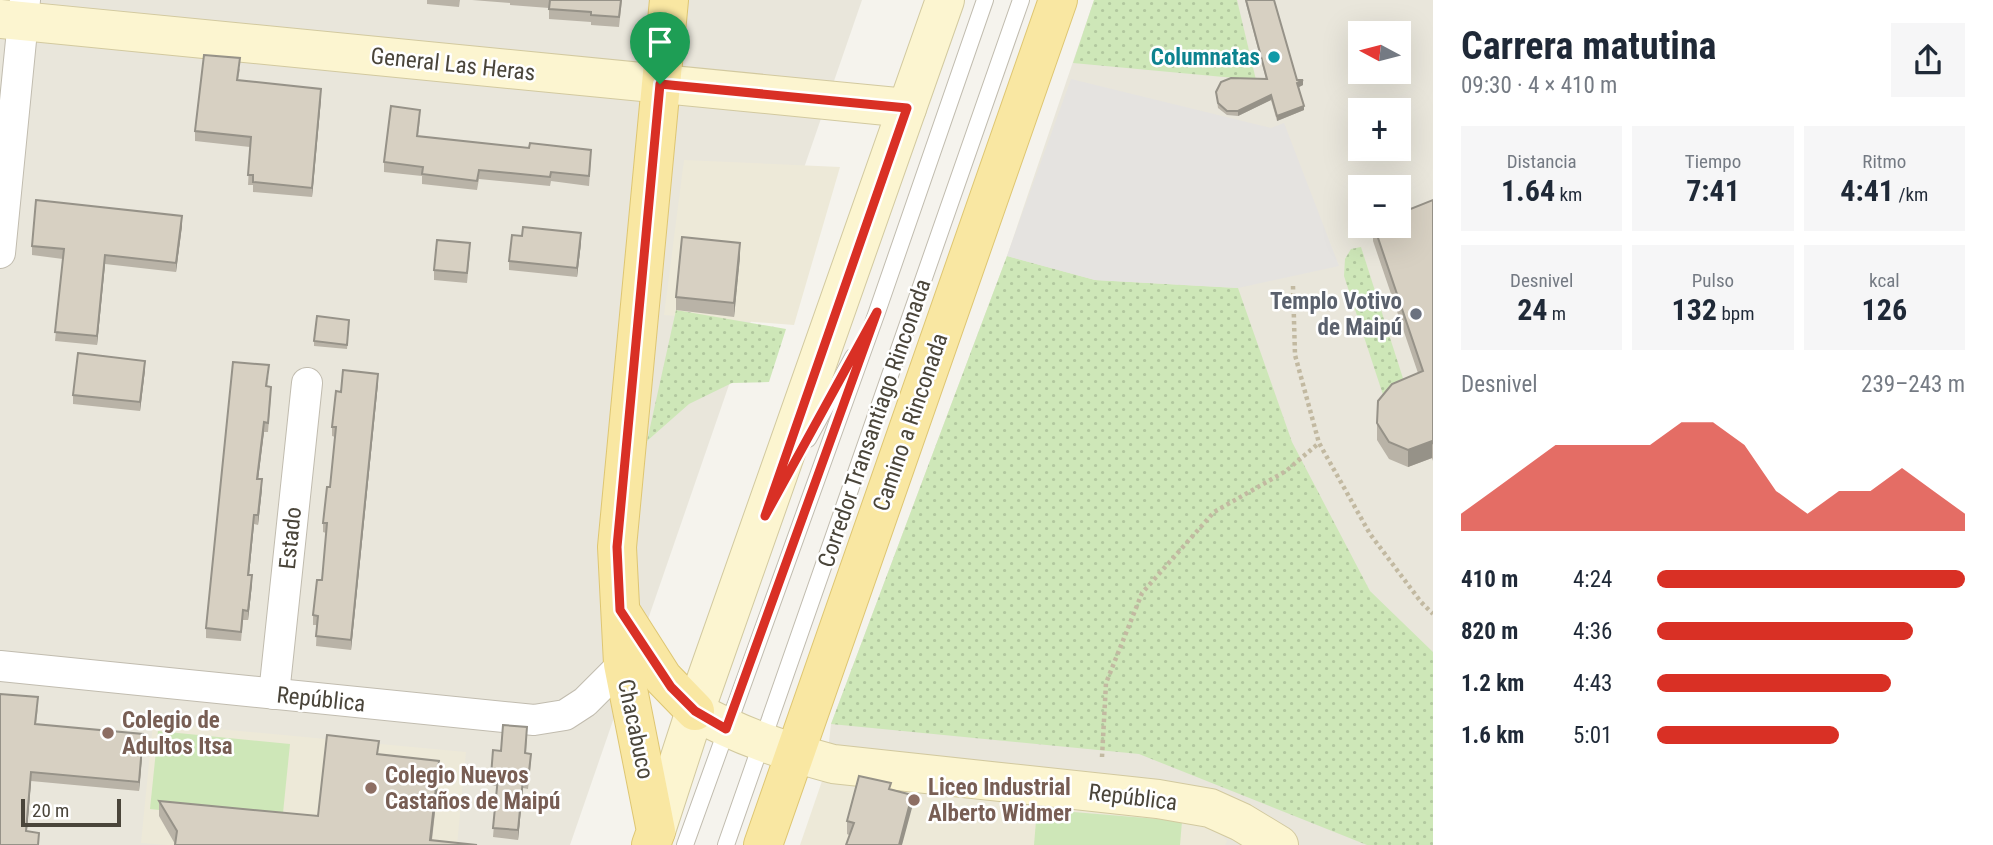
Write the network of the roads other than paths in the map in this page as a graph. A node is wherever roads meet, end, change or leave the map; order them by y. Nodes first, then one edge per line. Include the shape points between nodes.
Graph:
1 (669, 0) edge
2 (945, 0) edge
3 (985, 0) edge
4 (1021, 0) edge
5 (1058, 0) edge
6 (16, 14) edge
7 (660, 84) junction
8 (907, 108) junction
9 (0, 253) edge
10 (877, 312) junction
11 (307, 383) dead end
12 (765, 516) junction
13 (620, 610) junction
14 (623, 664) junction
15 (0, 666) edge
16 (274, 694) junction
17 (711, 720) junction
18 (778, 748) junction
19 (664, 840) edge
20 (726, 845) edge
21 (763, 845) edge
22 (1279, 845) edge

1 - 7 main road, Chacabuco
2 - 8 street
3 - 10 lane, Corredor Transantiago Rinconada
4 - 18 lane, Corredor Transantiago Rinconada
5 - 18 main road, Camino a Rinconada
6 - 7 street, General Las Heras
6 - 9 street
7 - 8 street, General Las Heras
7 - 13 main road, Chacabuco via 617,547
8 - 12 street
10 - 12 lane, Corredor Transantiago Rinconada
10 - 17 lane, Corredor Transantiago Rinconada
11 - 16 street, Estado
12 - 17 street
13 - 14 main road, Chacabuco
13 - 17 main road via 663,678
14 - 16 street, República via 565,715 534,720
14 - 19 main road, Chacabuco
15 - 16 street, República
17 - 18 street, República
17 - 19 street
18 - 20 lane, Corredor Transantiago Rinconada
18 - 21 main road, Camino a Rinconada
18 - 22 street, República via 868,769 1210,808

